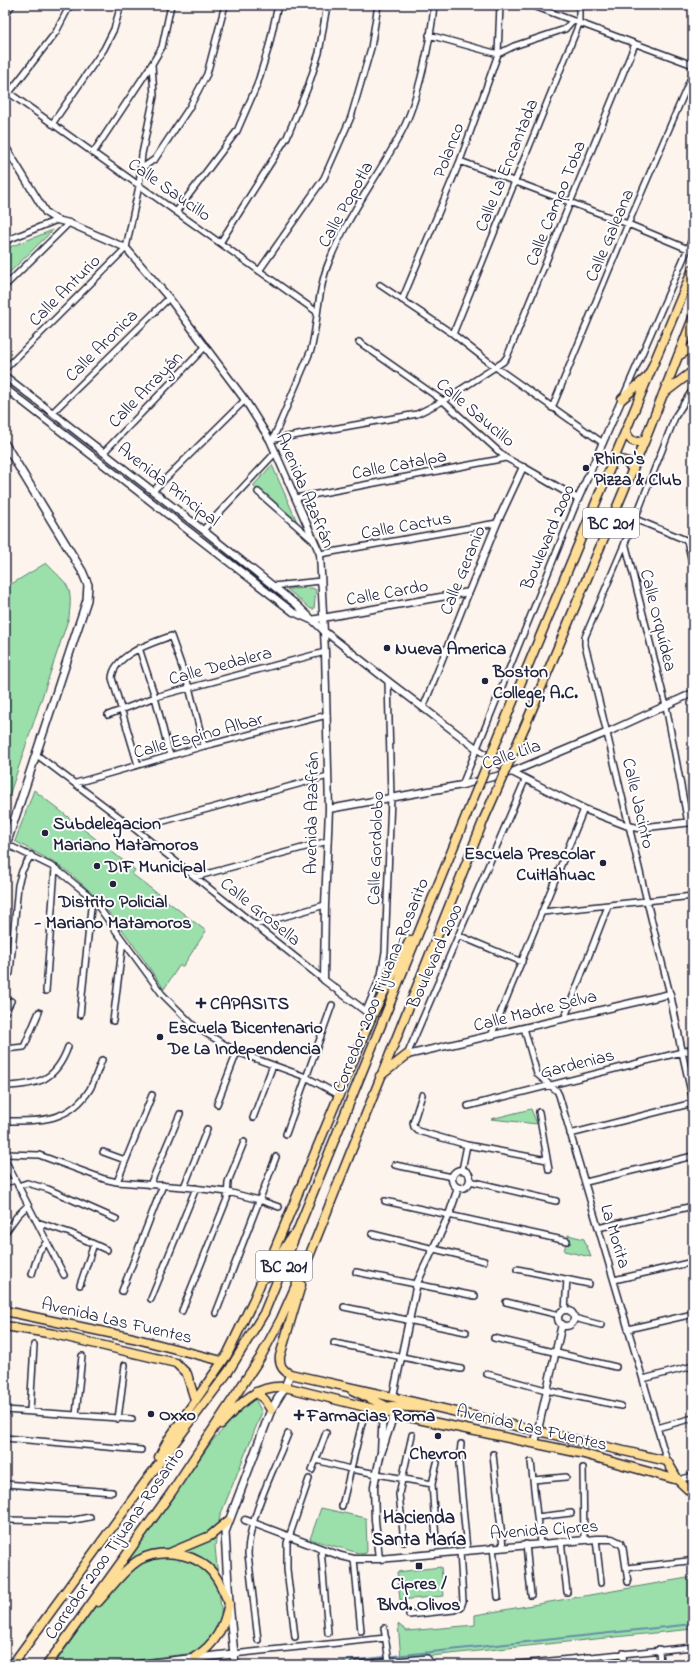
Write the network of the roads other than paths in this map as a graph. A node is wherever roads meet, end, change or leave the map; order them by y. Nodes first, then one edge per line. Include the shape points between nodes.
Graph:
1 (12, 5) edge
2 (70, 5) edge
3 (121, 5) edge
4 (171, 5) edge
5 (225, 5) edge
6 (278, 5) edge
7 (327, 5) edge
8 (378, 5) edge
9 (434, 5) edge
10 (500, 5) edge
11 (531, 5) edge
12 (579, 5) edge
13 (5, 15) edge
14 (572, 21) junction
15 (579, 24) junction
16 (429, 35) junction
17 (635, 44) junction
18 (498, 54) junction
19 (152, 64) junction
20 (693, 65) edge
21 (693, 73) edge
22 (7, 92) edge
23 (52, 124) junction
24 (5, 146) edge
25 (93, 153) junction
26 (12, 157) junction
27 (460, 160) junction
28 (5, 161) edge
29 (142, 168) junction
30 (514, 181) junction
31 (139, 186) junction
32 (571, 202) junction
33 (176, 212) junction
34 (57, 220) junction
35 (69, 223) junction
36 (628, 224) junction
37 (693, 237) edge
38 (5, 242) edge
39 (220, 243) junction
40 (126, 248) junction
41 (688, 249) junction
42 (693, 269) edge
43 (259, 271) junction
44 (380, 285) dead end
45 (5, 286) edge
46 (169, 298) junction
47 (402, 300) junction
48 (317, 312) junction
49 (693, 318) edge
50 (453, 334) junction
51 (358, 342) dead end
52 (206, 346) junction
53 (693, 347) edge
54 (678, 356) junction
55 (494, 366) junction
56 (5, 369) edge
57 (693, 371) edge
58 (5, 376) edge
59 (648, 376) junction
60 (5, 388) edge
61 (693, 388) edge
62 (663, 395) junction
63 (622, 399) junction
64 (245, 400) junction
65 (442, 401) junction
66 (552, 408) junction
67 (53, 412) junction
68 (626, 432) junction
69 (272, 439) junction
70 (645, 440) junction
71 (603, 443) junction
72 (5, 444) edge
73 (104, 452) junction
74 (276, 452) junction
75 (506, 458) junction
76 (615, 459) junction
77 (523, 467) junction
78 (634, 468) junction
79 (153, 491) junction
80 (258, 492) dead end
81 (296, 498) junction
82 (578, 499) junction
83 (635, 519) junction
84 (497, 523) junction
85 (203, 530) junction
86 (314, 541) junction
87 (687, 541) junction
88 (625, 542) junction
89 (693, 543) edge
90 (320, 554) junction
91 (693, 566) edge
92 (321, 582) junction
93 (273, 586) junction
94 (469, 592) junction
95 (324, 618) junction
96 (311, 620) junction
97 (324, 631) junction
98 (139, 648) junction
99 (325, 652) junction
100 (388, 681) junction
101 (189, 687) junction
102 (693, 693) edge
103 (154, 697) junction
104 (666, 706) junction
105 (424, 708) junction
106 (123, 709) junction
107 (108, 715) dead end
108 (327, 715) junction
109 (608, 732) junction
110 (204, 746) junction
111 (476, 748) junction
112 (37, 755) junction
113 (170, 756) junction
114 (138, 765) junction
115 (512, 772) junction
116 (328, 776) junction
117 (525, 780) junction
118 (76, 783) junction
119 (462, 785) junction
120 (391, 798) junction
121 (584, 808) junction
122 (329, 809) junction
123 (691, 822) edge
124 (628, 826) junction
125 (135, 829) junction
126 (328, 841) junction
127 (6, 846) edge
128 (31, 855) junction
129 (54, 868) junction
130 (195, 877) junction
131 (693, 896) edge
132 (92, 898) junction
133 (646, 902) junction
134 (324, 905) junction
135 (608, 906) junction
136 (543, 912) junction
137 (255, 926) junction
138 (420, 926) junction
139 (460, 936) junction
140 (123, 941) junction
141 (522, 962) junction
142 (10, 973) dead end
143 (324, 980) junction
144 (46, 992) dead end
145 (670, 994) junction
146 (11, 1001) dead end
147 (332, 1005) dead end
148 (39, 1012) dead end
149 (5, 1013) edge
150 (369, 1014) junction
151 (80, 1015) dead end
152 (565, 1017) junction
153 (113, 1021) dead end
154 (524, 1028) junction
155 (491, 1036) junction
156 (68, 1046) dead end
157 (5, 1049) edge
158 (693, 1050) edge
159 (237, 1052) junction
160 (682, 1052) junction
161 (407, 1055) junction
162 (102, 1060) dead end
163 (273, 1065) junction
164 (306, 1077) junction
165 (379, 1077) junction
166 (549, 1085) junction
167 (5, 1086) edge
168 (152, 1095) dead end
169 (339, 1095) junction
170 (422, 1095) dead end
171 (693, 1102) edge
172 (217, 1104) dead end
173 (468, 1106) dead end
174 (539, 1112) dead end
175 (180, 1114) dead end
176 (253, 1118) dead end
177 (5, 1121) edge
178 (207, 1129) dead end
179 (286, 1134) dead end
180 (570, 1134) junction
181 (244, 1142) dead end
182 (467, 1144) junction
183 (103, 1152) dead end
184 (5, 1154) edge
185 (693, 1156) edge
186 (276, 1157) dead end
187 (5, 1160) edge
188 (125, 1160) junction
189 (548, 1160) junction
190 (395, 1165) dead end
191 (462, 1170) junction
192 (549, 1170) dead end
193 (452, 1177) junction
194 (15, 1180) junction
195 (470, 1181) junction
196 (117, 1182) junction
197 (586, 1182) junction
198 (5, 1183) edge
199 (150, 1184) junction
200 (163, 1185) junction
201 (18, 1186) junction
202 (184, 1187) junction
203 (196, 1188) junction
204 (458, 1188) junction
205 (228, 1192) junction
206 (259, 1200) junction
207 (385, 1201) dead end
208 (556, 1201) dead end
209 (28, 1205) junction
210 (693, 1206) edge
211 (279, 1207) dead end
212 (306, 1213) junction
213 (450, 1215) junction
214 (116, 1219) dead end
215 (37, 1222) junction
216 (598, 1228) junction
217 (5, 1233) edge
218 (372, 1234) dead end
219 (567, 1240) dead end
220 (47, 1242) junction
221 (94, 1244) junction
222 (313, 1245) junction
223 (434, 1249) junction
224 (107, 1250) dead end
225 (484, 1261) dead end
226 (693, 1262) edge
227 (517, 1269) dead end
228 (356, 1272) dead end
229 (32, 1274) dead end
230 (64, 1275) dead end
231 (567, 1279) junction
232 (614, 1280) junction
233 (416, 1283) junction
234 (589, 1284) dead end
235 (80, 1285) dead end
236 (122, 1291) dead end
237 (475, 1296) dead end
238 (151, 1299) dead end
239 (506, 1302) dead end
240 (251, 1306) junction
241 (344, 1307) dead end
242 (565, 1310) junction
243 (5, 1311) edge
244 (182, 1311) dead end
245 (216, 1313) dead end
246 (693, 1314) edge
247 (559, 1315) junction
248 (574, 1318) junction
249 (408, 1320) junction
250 (562, 1324) junction
251 (601, 1325) dead end
252 (5, 1326) edge
253 (628, 1329) junction
254 (466, 1332) dead end
255 (494, 1338) dead end
256 (334, 1343) dead end
257 (34, 1345) dead end
258 (556, 1353) junction
259 (82, 1356) dead end
260 (401, 1356) junction
261 (222, 1361) junction
262 (125, 1365) dead end
263 (693, 1366) edge
264 (616, 1367) dead end
265 (461, 1369) dead end
266 (290, 1374) junction
267 (487, 1374) dead end
268 (643, 1380) junction
269 (341, 1385) junction
270 (285, 1387) junction
271 (546, 1390) junction
272 (256, 1392) junction
273 (393, 1396) junction
274 (195, 1400) junction
275 (621, 1406) dead end
276 (435, 1407) junction
277 (385, 1408) junction
278 (5, 1410) edge
279 (271, 1410) junction
280 (30, 1411) junction
281 (394, 1414) junction
282 (76, 1415) junction
283 (693, 1418) edge
284 (118, 1419) junction
285 (132, 1419) dead end
286 (363, 1419) dead end
287 (657, 1428) junction
288 (538, 1430) junction
289 (326, 1433) dead end
290 (288, 1434) dead end
291 (412, 1435) dead end
292 (5, 1438) edge
293 (206, 1439) junction
294 (534, 1443) junction
295 (461, 1444) dead end
296 (141, 1450) dead end
297 (381, 1452) junction
298 (493, 1454) dead end
299 (316, 1460) junction
300 (667, 1461) junction
301 (531, 1462) dead end
302 (437, 1463) dead end
303 (582, 1468) dead end
304 (350, 1469) junction
305 (312, 1470) dead end
306 (377, 1474) junction
307 (693, 1476) edge
308 (566, 1477) dead end
309 (148, 1478) junction
310 (401, 1478) junction
311 (309, 1479) dead end
312 (533, 1480) junction
313 (678, 1480) junction
314 (5, 1484) edge
315 (432, 1484) junction
316 (112, 1492) dead end
317 (693, 1494) edge
318 (342, 1506) dead end
319 (571, 1513) dead end
320 (90, 1517) dead end
321 (537, 1517) junction
322 (5, 1520) edge
323 (245, 1520) dead end
324 (228, 1521) junction
325 (253, 1523) junction
326 (289, 1536) junction
327 (436, 1539) dead end
328 (596, 1539) junction
329 (584, 1540) junction
330 (561, 1541) junction
331 (404, 1542) dead end
332 (540, 1543) junction
333 (620, 1543) joint
334 (526, 1544) junction
335 (503, 1547) junction
336 (493, 1548) junction
337 (321, 1549) junction
338 (467, 1550) junction
339 (460, 1551) junction
340 (168, 1554) junction
341 (354, 1559) junction
342 (379, 1559) junction
343 (688, 1561) dead end
344 (627, 1568) junction
345 (628, 1582) dead end
346 (601, 1583) dead end
347 (567, 1592) dead end
348 (531, 1595) dead end
349 (498, 1597) dead end
350 (229, 1603) junction
351 (409, 1615) dead end
352 (384, 1628) dead end
353 (361, 1631) dead end
354 (328, 1633) dead end
355 (295, 1637) dead end
356 (66, 1639) junction
357 (258, 1640) dead end
358 (386, 1641) junction
359 (693, 1647) edge
360 (659, 1650) junction
361 (623, 1653) junction
362 (195, 1657) junction
363 (586, 1657) junction
364 (234, 1660) edge
365 (386, 1662) edge
366 (397, 1663) edge
367 (549, 1663) edge
368 (12, 1665) edge
369 (47, 1665) edge
370 (135, 1665) edge
371 (354, 1665) edge
372 (433, 1665) edge
373 (509, 1665) edge
374 (512, 1665) edge
375 (587, 1665) edge
376 (624, 1665) edge
377 (660, 1665) edge

1 - 13 street
2 - 22 street via 56,32
3 - 23 street via 114,29 104,49
4 - 19 street via 162,47
5 - 29 street via 207,74 189,108 154,159
6 - 33 street via 257,85 237,131
7 - 39 street via 319,53 287,136
8 - 43 street via 372,48 351,117 324,178
9 - 16 street, Calle Popotla
10 - 18 street, Polanco
11 - 14 street
12 - 15 street, Calle La Encantada
14 - 15 street
14 - 18 street via 565,29
15 - 17 street
15 - 30 street, Calle La Encantada
16 - 18 street
16 - 48 street, Calle Popotla via 413,110 343,231 327,268
17 - 20 street
17 - 32 street, Calle Campo Toba
18 - 27 street, Polanco
19 - 25 street
19 - 29 street via 154,96 142,154
21 - 36 street, Calle Galeana
22 - 23 street, Calle Saucillo
23 - 25 street, Calle Saucillo
24 - 26 street, Avenida Azafrán
25 - 31 street, Calle Saucillo
26 - 28 street
26 - 34 street, Avenida Azafrán via 46,213
27 - 30 street
27 - 47 street, Polanco
29 - 31 street
30 - 32 street
30 - 50 street, Calle La Encantada
31 - 33 street, Calle Saucillo
31 - 40 street
32 - 36 street
32 - 55 street, Calle Campo Toba via 508,357
33 - 39 street, Calle Saucillo
34 - 35 street, Avenida Azafrán
34 - 38 street
35 - 40 street, Avenida Azafrán
35 - 45 street
36 - 41 street
36 - 66 street, Calle Galeana
37 - 41 street, Boulevard 2000
39 - 43 street, Calle Saucillo
40 - 46 street, Avenida Azafrán
40 - 56 street, Calle Anturio
41 - 63 street, Boulevard 2000
42 - 59 main road, Corredor 2000 Tijuana-Rosarito / BC 201
43 - 48 street, Calle Saucillo
44 - 47 street
46 - 52 street, Avenida Azafrán
46 - 67 street, Calle Aronica
47 - 50 street
48 - 69 street, Calle Popotla via 311,350
49 - 54 main road, Corredor 2000 Tijuana-Rosarito / BC 201
50 - 55 street
51 - 65 street, Calle Saucillo
52 - 64 street, Avenida Azafrán
52 - 73 street, Calle Arrayán
53 - 54 main road
54 - 62 main road, Corredor 2000 Tijuana-Rosarito / BC 201
55 - 65 street, Calle Campo Toba
55 - 66 street
57 - 62 main road
58 - 67 street, Avenida Principal
59 - 63 main road
59 - 68 main road, Corredor 2000 Tijuana-Rosarito / BC 201
60 - 96 street, Avenida Principal via 293,612
61 - 83 street, Calle Jacinto via 675,417
62 - 70 main road, Corredor 2000 Tijuana-Rosarito / BC 201
63 - 71 street, Boulevard 2000
64 - 69 street, Avenida Azafrán
64 - 79 street
65 - 69 street, Calle Campo Toba via 417,414
65 - 75 street, Calle Saucillo
66 - 71 street
67 - 73 street, Avenida Principal
68 - 70 main road via 633,442
68 - 76 main road, Corredor 2000 Tijuana-Rosarito / BC 201
69 - 74 street, Avenida Azafrán
70 - 78 main road, Corredor 2000 Tijuana-Rosarito / BC 201
71 - 82 street, Boulevard 2000
72 - 112 main road via 88,585 87,600
73 - 79 street, Avenida Principal
74 - 81 street, Avenida Azafrán
74 - 85 street
75 - 77 street, Calle Saucillo
75 - 81 street, Calle Catalpa
76 - 78 main road via 625,461
76 - 138 main road, Corredor 2000 Tijuana-Rosarito / BC 201, bridge
77 - 82 street, Calle Saucillo
77 - 84 street, Calle Geranio
78 - 165 main road, Corredor 2000 Tijuana-Rosarito / BC 201, bridge via 484,819
79 - 85 street, Avenida Principal
80 - 86 street
81 - 86 street, Avenida Azafrán
82 - 111 street, Boulevard 2000
83 - 87 street
83 - 88 street, Calle Jacinto
84 - 90 street, Calle Cactus
84 - 94 street, Calle Geranio
85 - 93 street, Avenida Principal
86 - 90 street, Avenida Azafrán
87 - 89 street
87 - 91 street
88 - 104 street, Calle Orquídea
88 - 109 street, Calle Jacinto via 584,637
90 - 92 street, Avenida Azafrán
92 - 93 street
92 - 95 street, Avenida Azafrán
93 - 96 street, Avenida Principal
94 - 95 street, Calle Cardo
94 - 105 street, Calle Geranio
95 - 96 street, Calle Cardo
95 - 97 street, Avenida Azafrán
96 - 97 street, Avenida Principal
97 - 99 street, Avenida Azafrán
97 - 100 street, Avenida Principal
98 - 101 street via 171,636
98 - 103 street
98 - 106 street via 113,671 112,678
99 - 101 street, Calle Dedalera
99 - 108 street, Avenida Azafrán
100 - 105 street, Avenida Principal
100 - 120 street, Calle Gordolobo
101 - 103 street, Calle Dedalera
101 - 110 street
102 - 104 street, Calle Lila
103 - 106 street, Calle Dedalera
103 - 113 street
104 - 109 street, Calle Lila
104 - 123 street, Calle Orquídea
105 - 111 street, Avenida Principal
106 - 107 street, Calle Dedalera
106 - 114 street
108 - 110 street, Calle Espino Albar
108 - 116 street, Avenida Azafrán
109 - 115 street, Calle Lila
109 - 124 street, Calle Jacinto
110 - 113 street, Calle Espino Albar
111 - 115 street, Avenida Principal
111 - 119 street, Boulevard 2000
112 - 118 street, Calle Grosella
112 - 127 main road
113 - 114 street, Calle Espino Albar
114 - 118 street, Calle Espino Albar
115 - 117 street, Avenida Principal
115 - 119 street, Calle Lila
116 - 122 street, Avenida Azafrán
116 - 125 street
117 - 121 street, Avenida Principal
117 - 139 street, Boulevard 2000
118 - 125 street, Calle Grosella
119 - 120 street, Calle Lila
120 - 122 street, Calle Lila
120 - 150 street, Calle Gordolobo via 384,964
121 - 124 street, Avenida Principal
121 - 136 street
122 - 126 street, Avenida Azafrán
123 - 124 street, Avenida Principal via 638,828
124 - 133 street, Calle Jacinto
125 - 130 street, Calle Grosella
126 - 130 street
126 - 134 street, Avenida Azafrán
127 - 128 street
128 - 129 street
128 - 142 street via 18,885
129 - 132 street
129 - 144 street
130 - 137 street, Calle Grosella
131 - 133 street
132 - 140 street
132 - 151 street
133 - 135 street
133 - 145 street, Calle Jacinto
134 - 137 street
134 - 143 street, Avenida Azafrán
135 - 136 street
135 - 152 street
136 - 141 street
137 - 143 street, Calle Grosella
138 - 150 main road via 408,942
138 - 212 main road, Corredor 2000 Tijuana-Rosarito / BC 201
139 - 141 street
139 - 161 street, Boulevard 2000
140 - 153 street
140 - 159 street via 162,994 194,1026
141 - 155 street
143 - 150 street, Calle Grosella
145 - 152 street, Calle Madre Selva
145 - 160 street, Calle Jacinto
146 - 149 street
147 - 164 street
148 - 157 street via 24,1047
150 - 169 main road
152 - 154 street, Calle Madre Selva
154 - 155 street, Calle Madre Selva
154 - 166 street, La Morita via 537,1074
155 - 161 street, Calle Madre Selva
156 - 167 street via 63,1060 49,1077 24,1085
158 - 160 street, Gardenias
159 - 163 street
159 - 172 street
160 - 166 street, Gardenias
160 - 171 street, Calle Jacinto
161 - 165 main road
162 - 177 street via 90,1089 77,1104 61,1116 43,1121
163 - 164 street
163 - 176 street
164 - 169 street
164 - 179 street
165 - 222 main road, Corredor 2000 Tijuana-Rosarito / BC 201
166 - 173 street, Gardenias
166 - 180 street, La Morita via 560,1095
168 - 188 street
169 - 240 main road
170 - 182 street via 414,1127 418,1131
171 - 180 street
174 - 189 street
175 - 199 street
178 - 202 street
180 - 197 street, La Morita
181 - 205 street via 228,1182
182 - 189 street
182 - 191 street
183 - 188 street
184 - 196 street via 39,1155
185 - 197 street
186 - 206 street
187 - 194 street
188 - 196 street
189 - 192 street
190 - 193 street
191 - 193 street via 455,1172
191 - 195 street via 467,1173
193 - 204 street via 452,1182
194 - 198 street
194 - 201 street
195 - 204 street via 464,1188
195 - 208 street
196 - 199 street
197 - 216 street, La Morita
199 - 200 street
200 - 202 street
200 - 236 street
201 - 209 street
201 - 214 street via 27,1183 48,1189
202 - 203 street
203 - 205 street
203 - 238 street
204 - 213 street
205 - 206 street
205 - 244 street
206 - 211 street
206 - 245 street
207 - 213 street
209 - 215 street
209 - 217 street
210 - 216 street
212 - 240 main road
212 - 309 main road, Corredor 2000 Tijuana-Rosarito / BC 201 via 252,1336
213 - 219 street
213 - 223 street
215 - 220 street
215 - 221 street
216 - 232 street, La Morita
218 - 223 street
220 - 229 street via 39,1251
220 - 230 street
221 - 224 street
221 - 235 street
222 - 266 main road via 279,1361 281,1367
222 - 293 main road, Corredor 2000 Tijuana-Rosarito / BC 201 via 281,1319 260,1358
223 - 225 street
223 - 233 street
226 - 232 street
227 - 231 street
228 - 233 street
231 - 234 street
231 - 242 street
232 - 253 street, La Morita
233 - 237 street
233 - 249 street
239 - 247 street
240 - 261 main road via 235,1342
241 - 249 street
242 - 247 street
242 - 248 street via 572,1313
243 - 261 main road, Avenida Las Fuentes via 133,1338
246 - 253 street
247 - 250 street
248 - 250 street via 570,1324
248 - 251 street
249 - 254 street
249 - 260 street
250 - 258 street
252 - 274 main road, Avenida Las Fuentes via 54,1334 176,1363 187,1374
253 - 268 street, La Morita
255 - 258 street
256 - 260 street
257 - 280 street
258 - 264 street
258 - 271 street
259 - 282 street
260 - 265 street
260 - 273 street
261 - 274 main road
262 - 284 street
263 - 268 street
266 - 269 main road, Avenida Las Fuentes
266 - 270 main road
267 - 271 street
268 - 287 street, La Morita
269 - 273 main road, Avenida Las Fuentes
269 - 277 main road
270 - 272 main road, Avenida Las Fuentes via 270,1387
270 - 277 main road, Avenida Las Fuentes
270 - 279 main road
271 - 275 street
271 - 288 street
272 - 279 main road
272 - 293 main road via 244,1400
273 - 276 main road, Avenida Las Fuentes
274 - 309 main road via 168,1440
276 - 277 main road
276 - 288 main road, Avenida Las Fuentes
277 - 281 main road, Avenida Las Fuentes
277 - 297 street
278 - 280 street
279 - 324 main road
280 - 282 street
281 - 294 main road, Avenida Las Fuentes
281 - 297 street
282 - 284 street
283 - 287 street
284 - 285 street
286 - 304 street
287 - 300 street, La Morita
288 - 294 street
288 - 300 main road, Avenida Las Fuentes
289 - 299 street
290 - 325 street
291 - 310 street
292 - 296 street
293 - 356 main road, Corredor 2000 Tijuana-Rosarito / BC 201 via 171,1493
294 - 313 main road, Avenida Las Fuentes
295 - 338 street via 459,1464
297 - 306 street
298 - 335 street
299 - 304 street
299 - 305 street
300 - 313 main road
301 - 312 street
302 - 315 street
303 - 329 street
304 - 306 street
304 - 318 street
306 - 310 street
306 - 342 street via 374,1501
307 - 313 street
308 - 312 street
309 - 368 main road, Corredor 2000 Tijuana-Rosarito / BC 201
310 - 315 street
310 - 331 street via 399,1494
311 - 326 street
312 - 321 street
313 - 317 main road
314 - 316 street
315 - 327 street
319 - 321 street
320 - 322 street via 69,1521
321 - 332 street
323 - 325 street, Avenida Cipres
324 - 340 main road via 210,1536
324 - 350 main road via 224,1540
325 - 326 street, Avenida Cipres
325 - 357 street via 248,1541 248,1554
326 - 337 street, Avenida Cipres
326 - 355 street via 286,1555
328 - 329 street, Avenida Cipres
328 - 333 street, Avenida Cipres via 612,1539
328 - 346 street
329 - 330 street, Avenida Cipres
330 - 332 street, Avenida Cipres
330 - 347 street
332 - 334 street, Avenida Cipres
333 - 344 street, Avenida Cipres
334 - 335 street, Avenida Cipres
334 - 348 street
335 - 336 street, Avenida Cipres
336 - 338 street, Avenida Cipres
336 - 349 street
337 - 341 street, Avenida Cipres
337 - 354 street
338 - 339 street, Avenida Cipres
339 - 342 street, Avenida Cipres
339 - 351 street via 463,1601 461,1607
340 - 350 main road via 188,1556 206,1566 214,1575
340 - 356 main road via 146,1557 127,1570
341 - 342 street, Avenida Cipres
341 - 353 street
343 - 344 street
344 - 345 street, Avenida Cipres
350 - 362 main road via 218,1636
350 - 364 main road
352 - 358 street
356 - 369 main road, Corredor 2000 Tijuana-Rosarito / BC 201
358 - 364 street
358 - 365 street
359 - 360 street
360 - 361 street
360 - 377 street
361 - 363 street
361 - 376 street
362 - 364 main road
362 - 370 main road
363 - 367 street
363 - 375 street
365 - 366 street
365 - 371 street
366 - 372 street via 427,1658
367 - 374 street
373 - 374 street

